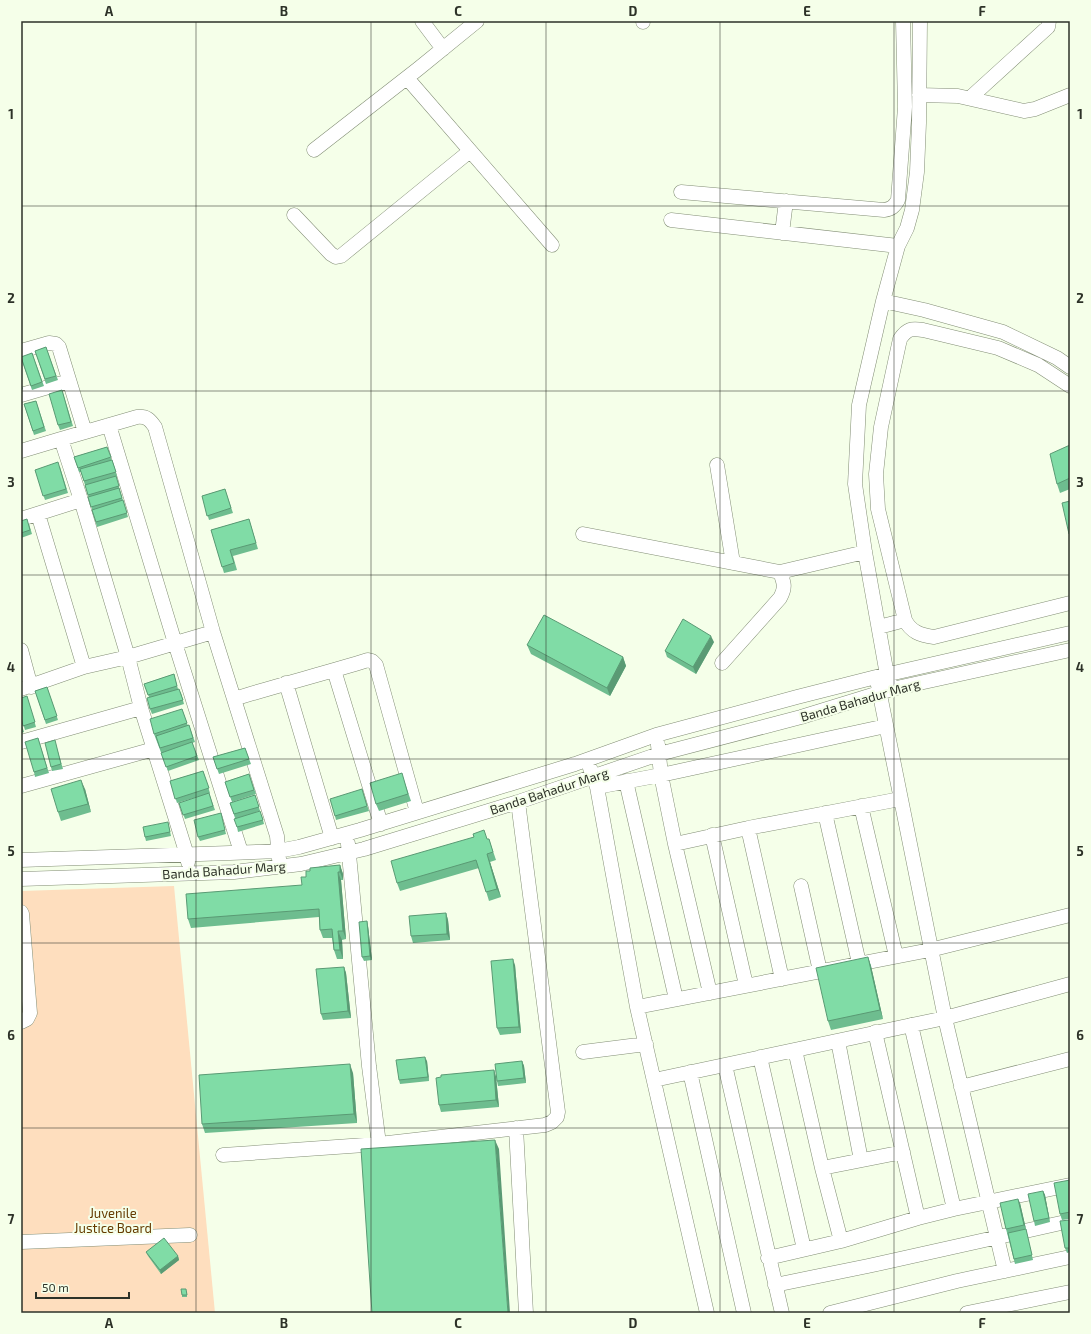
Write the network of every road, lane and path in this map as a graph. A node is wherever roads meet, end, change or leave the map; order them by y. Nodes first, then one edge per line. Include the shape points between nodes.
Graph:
1 (422, 21) edge
2 (476, 21) edge
3 (903, 21) edge
4 (920, 21) edge
5 (1049, 21) edge
6 (443, 49) junction
7 (407, 78) junction
8 (919, 95) junction
9 (1070, 95) edge
10 (970, 98) junction
11 (314, 150) dead end
12 (470, 151) junction
13 (681, 192) dead end
14 (786, 201) junction
15 (294, 215) dead end
16 (671, 220) dead end
17 (782, 233) junction
18 (552, 245) dead end
19 (898, 246) junction
20 (883, 301) junction
21 (21, 351) edge
22 (1070, 367) edge
23 (70, 381) junction
24 (1070, 386) edge
25 (21, 395) edge
26 (109, 425) junction
27 (85, 432) junction
28 (61, 439) junction
29 (21, 451) edge
30 (717, 466) dead end
31 (81, 500) junction
32 (38, 514) junction
33 (21, 519) edge
34 (583, 534) dead end
35 (865, 552) junction
36 (733, 563) junction
37 (780, 572) junction
38 (1070, 603) edge
39 (905, 620) junction
40 (879, 627) junction
41 (213, 632) junction
42 (1070, 633) edge
43 (175, 643) junction
44 (21, 650) edge
45 (1070, 650) edge
46 (128, 657) junction
47 (722, 663) dead end
48 (84, 667) junction
49 (334, 670) junction
50 (882, 676) junction
51 (286, 683) junction
52 (26, 688) edge
53 (886, 691) junction
54 (234, 699) junction
55 (141, 708) junction
56 (886, 726) junction
57 (656, 735) junction
58 (21, 742) edge
59 (154, 749) junction
60 (659, 754) junction
61 (587, 761) junction
62 (661, 775) junction
63 (626, 781) junction
64 (595, 782) junction
65 (21, 786) edge
66 (900, 799) junction
67 (518, 802) junction
68 (861, 806) junction
69 (418, 812) junction
70 (825, 813) junction
71 (381, 824) junction
72 (748, 828) junction
73 (360, 830) junction
74 (346, 834) junction
75 (712, 835) junction
76 (332, 838) junction
77 (675, 844) junction
78 (364, 849) junction
79 (278, 851) junction
80 (241, 852) junction
81 (349, 853) junction
82 (187, 855) junction
83 (21, 860) edge
84 (279, 867) junction
85 (189, 873) junction
86 (21, 879) edge
87 (801, 886) dead end
88 (21, 912) edge
89 (1070, 915) edge
90 (930, 950) junction
91 (896, 956) junction
92 (859, 963) junction
93 (820, 971) junction
94 (782, 979) junction
95 (1070, 984) edge
96 (746, 986) junction
97 (710, 992) junction
98 (676, 999) junction
99 (637, 1007) junction
100 (944, 1018) junction
101 (21, 1022) edge
102 (911, 1025) junction
103 (875, 1032) junction
104 (838, 1041) junction
105 (646, 1044) junction
106 (795, 1050) junction
107 (583, 1052) dead end
108 (760, 1057) junction
109 (1070, 1059) edge
110 (725, 1065) junction
111 (690, 1072) junction
112 (654, 1080) junction
113 (962, 1087) junction
114 (516, 1128) junction
115 (379, 1144) junction
116 (903, 1152) junction
117 (223, 1155) dead end
118 (861, 1160) junction
119 (822, 1168) junction
120 (1070, 1185) edge
121 (989, 1202) junction
122 (954, 1209) junction
123 (918, 1218) junction
124 (1070, 1221) edge
125 (190, 1235) dead end
126 (997, 1237) junction
127 (840, 1241) junction
128 (21, 1242) edge
129 (804, 1249) junction
130 (1070, 1257) edge
131 (768, 1258) junction
132 (1004, 1271) junction
133 (775, 1285) junction
134 (1070, 1292) edge
135 (526, 1313) edge
136 (707, 1313) edge
137 (744, 1313) edge
138 (782, 1313) edge
139 (830, 1313) edge
140 (967, 1313) edge

1 - 6 street
2 - 6 street
3 - 14 street via 905,107 898,200 895,205 884,210
4 - 8 street
5 - 10 street via 1048,27
6 - 7 street
7 - 11 street
7 - 12 street
8 - 10 street
8 - 19 street via 917,172 912,210
9 - 10 street via 1024,111
12 - 15 street via 341,256 331,254
12 - 18 street
13 - 14 street
14 - 17 street
16 - 17 street
17 - 19 street
19 - 20 street
20 - 22 street via 1003,332
20 - 35 street via 859,405 855,484
21 - 23 street via 49,343 56,344
23 - 25 street
23 - 27 street
24 - 39 street via 1038,365 998,348 913,328 905,332 900,339 881,427 876,474 878,509
26 - 27 street
26 - 41 street via 145,417 155,427
26 - 43 street
27 - 28 street
28 - 29 street
28 - 31 street
30 - 36 street
31 - 32 street
31 - 46 street
32 - 33 street
32 - 48 street
34 - 36 street
35 - 37 street
35 - 40 street
36 - 37 street
37 - 47 street via 784,585 780,598
38 - 39 street via 934,637 916,633
39 - 40 street
40 - 50 street
41 - 43 street
41 - 54 street
42 - 50 street, Banda Bahadur Marg
43 - 46 street
43 - 80 street
44 - 52 street
45 - 53 street, Banda Bahadur Marg
46 - 48 street
46 - 55 street
48 - 52 street
49 - 51 street
49 - 69 street via 368,660 376,665
49 - 71 street
50 - 53 street
50 - 57 street, Banda Bahadur Marg
51 - 54 street
51 - 76 street
53 - 56 street
53 - 60 street, Banda Bahadur Marg via 801,717
54 - 79 street via 277,836
55 - 58 street
55 - 59 street
56 - 62 street
56 - 66 street
57 - 60 street
57 - 61 street, Banda Bahadur Marg
59 - 65 street
59 - 82 street
60 - 62 street
60 - 64 street, Banda Bahadur Marg
61 - 64 street
61 - 69 street, Banda Bahadur Marg
62 - 63 street
62 - 77 street
63 - 64 street
63 - 98 street
64 - 67 street, Banda Bahadur Marg
64 - 99 street
66 - 68 street
66 - 90 street
67 - 78 street, Banda Bahadur Marg
67 - 114 street via 558,1112 552,1122 545,1125
68 - 70 street
68 - 91 street
69 - 71 street, Banda Bahadur Marg
70 - 72 street
70 - 92 street
71 - 73 street, Banda Bahadur Marg
72 - 75 street
72 - 94 street
73 - 74 street, Banda Bahadur Marg
73 - 78 street
74 - 76 street, Banda Bahadur Marg
74 - 81 street
75 - 77 street
75 - 96 street
76 - 79 street, Banda Bahadur Marg
77 - 97 street
78 - 81 street, Banda Bahadur Marg
79 - 80 street, Banda Bahadur Marg
79 - 84 street
80 - 82 street, Banda Bahadur Marg
81 - 84 street, Banda Bahadur Marg
81 - 115 street via 368,1066
82 - 83 street, Banda Bahadur Marg
82 - 85 street
84 - 85 street, Banda Bahadur Marg
85 - 86 street, Banda Bahadur Marg
87 - 93 street
88 - 101 street via 30,1013 27,1019
89 - 90 street
90 - 91 street
90 - 100 street
91 - 92 street
92 - 93 street
93 - 94 street
94 - 96 street
95 - 100 street
96 - 97 street
97 - 98 street
98 - 99 street
99 - 105 street
100 - 102 street
100 - 113 street
102 - 103 street
102 - 122 street
103 - 104 street
103 - 116 street
104 - 106 street
104 - 118 street
105 - 107 street
105 - 112 street
106 - 108 street
106 - 119 street
108 - 110 street
108 - 129 street
109 - 113 street
110 - 111 street
110 - 131 street
111 - 112 street
111 - 137 street
112 - 136 street
113 - 121 street
114 - 115 street
114 - 135 street
115 - 117 street
116 - 118 street
116 - 123 street
118 - 119 street
119 - 127 street
120 - 121 street
121 - 122 street
121 - 126 street
122 - 123 street
123 - 127 street
124 - 126 street
125 - 128 street
126 - 132 street
126 - 133 street
127 - 129 street
129 - 131 street
130 - 132 street
131 - 133 street
132 - 139 street
133 - 138 street
134 - 140 street

